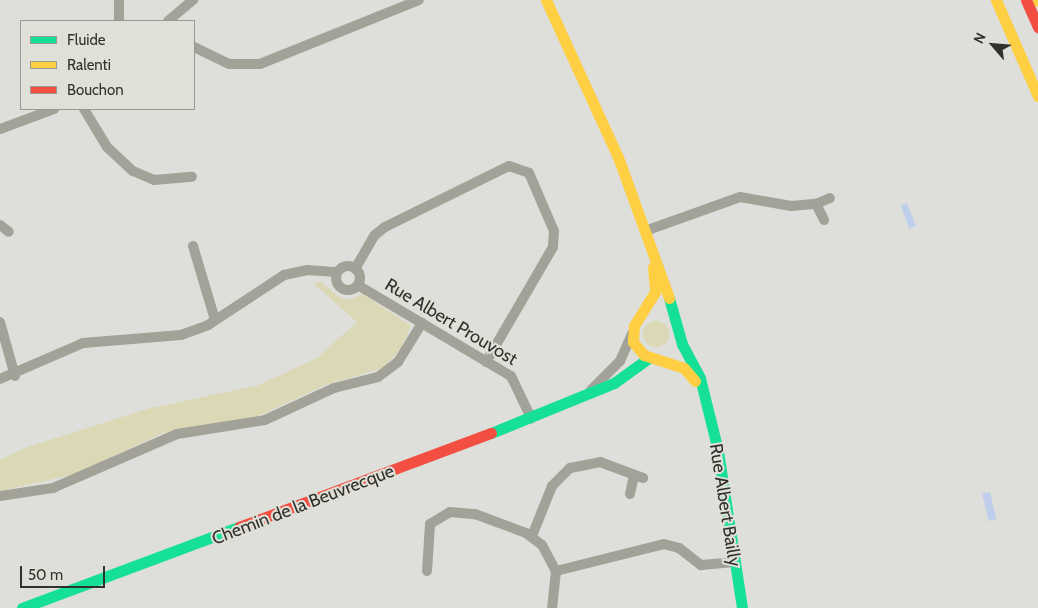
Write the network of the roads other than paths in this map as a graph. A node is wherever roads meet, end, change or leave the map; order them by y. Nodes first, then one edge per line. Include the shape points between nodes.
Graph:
1 (119, 0) edge
2 (193, 0) edge
3 (419, 0) edge
4 (546, 0) edge
5 (996, 0) edge
6 (1026, 0) edge
7 (120, 20) edge
8 (169, 20) edge
9 (1038, 27) edge
10 (195, 47) edge
11 (1038, 96) edge
12 (51, 110) edge
13 (85, 110) edge
14 (0, 129) edge
15 (192, 177) dead end
16 (830, 198) dead end
17 (816, 204) junction
18 (824, 220) dead end
19 (0, 224) edge
20 (646, 231) junction
21 (9, 232) dead end
22 (193, 246) dead end
23 (356, 269) junction
24 (334, 272) junction
25 (361, 286) junction
26 (640, 317) junction
27 (215, 320) junction
28 (675, 320) junction
29 (0, 322) edge
30 (422, 323) junction
31 (632, 333) junction
32 (679, 334) junction
33 (654, 357) junction
34 (486, 362) junction
35 (15, 376) junction
36 (0, 380) edge
37 (582, 397) junction
38 (706, 402) junction
39 (531, 418) junction
40 (630, 494) dead end
41 (0, 496) edge
42 (532, 536) junction
43 (734, 562) junction
44 (556, 570) junction
45 (428, 571) dead end
46 (22, 608) edge
47 (552, 608) edge
48 (742, 608) edge

1 - 7 street
2 - 8 street
3 - 10 street via 279,59 242,65
4 - 20 main road
5 - 11 main road
6 - 9 main road
12 - 14 street
13 - 15 street via 107,147 133,171 154,180
16 - 17 street
17 - 18 street
17 - 20 street via 791,206 740,197
19 - 21 street
20 - 26 main road via 655,292
20 - 28 main road
22 - 27 street
23 - 24 street via 344,267
23 - 25 street
23 - 34 street via 375,236 385,227 509,166 529,172 554,231 553,247
24 - 25 street, Rue Albert Prouvost via 344,288
24 - 27 street via 307,270 284,275
25 - 30 street, Rue Albert Prouvost
26 - 28 main road via 656,311
26 - 31 main road
27 - 35 street via 163,340 83,343
28 - 32 main road
29 - 35 street
30 - 34 street, Rue Albert Prouvost
30 - 41 street via 398,362 378,377 334,388 265,420 177,434 53,488
31 - 33 main road via 636,347
31 - 37 street, Chemin de la Beuvrecque via 620,361
32 - 33 main road via 674,349
32 - 38 main road
33 - 37 main road, Chemin de la Beuvrecque via 614,383
33 - 38 main road via 689,372
34 - 39 street, Rue Albert Prouvost via 516,381
35 - 36 street
37 - 39 main road, Chemin de la Beuvrecque
38 - 43 main road, Rue Albert Bailly via 719,457
39 - 46 main road, Chemin de la Beuvrecque
40 - 42 street via 638,477 600,462 570,468 552,486
42 - 44 street
42 - 45 street via 468,512 445,514 428,528
43 - 44 street via 701,565 679,548 664,544
43 - 48 main road, Rue Albert Bailly
44 - 47 street

